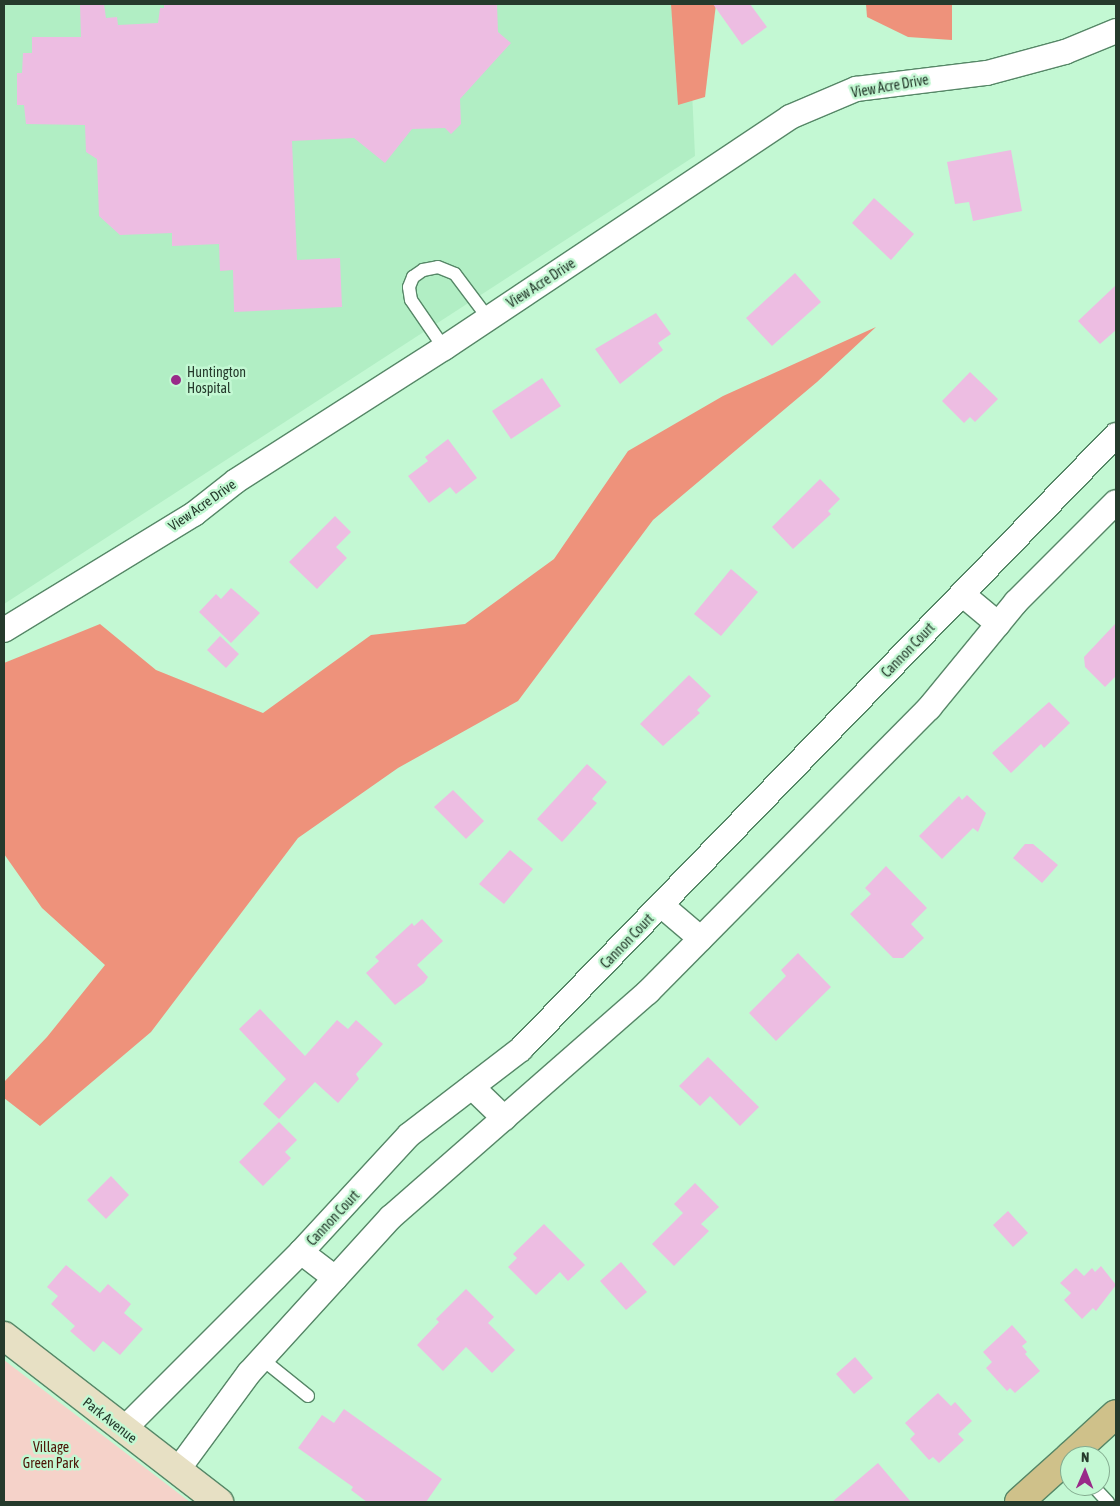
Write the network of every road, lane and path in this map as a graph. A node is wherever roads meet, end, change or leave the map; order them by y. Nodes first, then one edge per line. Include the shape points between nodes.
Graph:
1 (1116, 31) edge
2 (488, 318) junction
3 (444, 348) junction
4 (1116, 435) edge
5 (1116, 502) edge
6 (962, 594) junction
7 (998, 624) junction
8 (4, 630) edge
9 (661, 905) junction
10 (701, 939) junction
11 (472, 1086) junction
12 (504, 1118) junction
13 (301, 1252) junction
14 (335, 1278) junction
15 (4, 1336) edge
16 (262, 1359) junction
17 (308, 1396) dead end
18 (1116, 1414) edge
19 (123, 1430) junction
20 (1082, 1446) edge
21 (1060, 1466) edge
22 (177, 1471) junction
23 (218, 1502) edge
24 (1020, 1502) edge

1 - 2 street, View Acre Drive via 1065,52 987,73 856,90 790,117
2 - 3 street, View Acre Drive
2 - 3 lane via 456,274 438,267 413,276 409,287 411,300
3 - 8 street, View Acre Drive via 236,481 194,514
4 - 6 street, Cannon Court
5 - 7 street
6 - 7 street
6 - 9 street, Cannon Court
7 - 10 street via 929,708
9 - 10 street
9 - 11 street, Cannon Court via 522,1049
10 - 12 street via 648,992
11 - 12 street
11 - 13 street, Cannon Court via 410,1135
12 - 14 street via 391,1217
13 - 14 street
13 - 19 street, Cannon Court
14 - 16 street
15 - 19 main road, Park Avenue
16 - 17 lane
16 - 22 street
18 - 20 main road
19 - 22 main road, Park Avenue
21 - 24 main road
22 - 23 main road, Park Avenue

